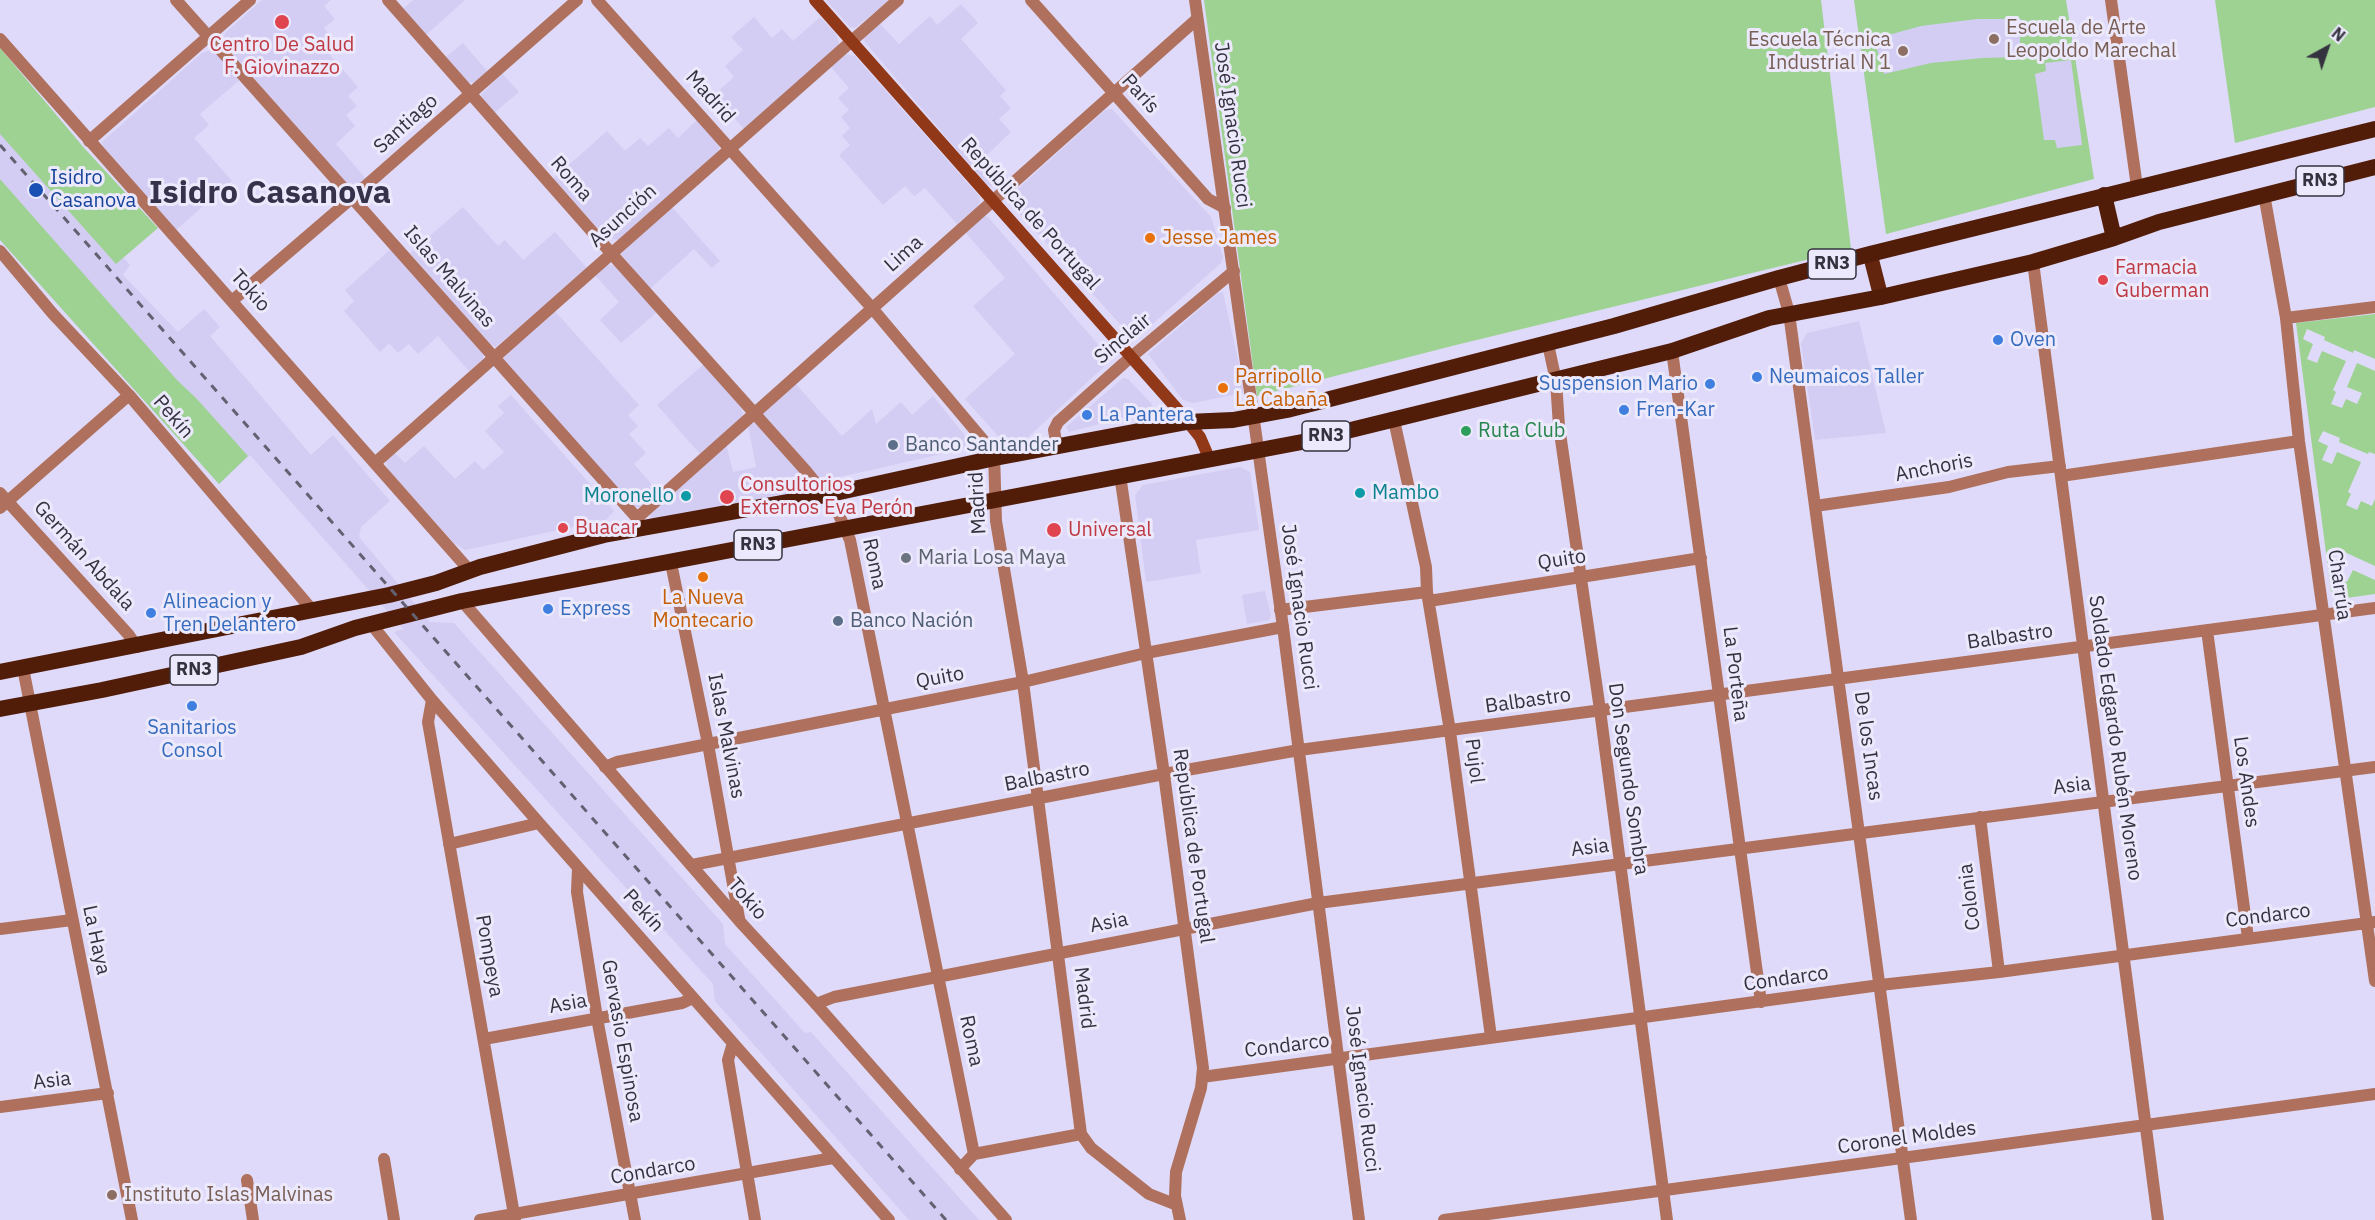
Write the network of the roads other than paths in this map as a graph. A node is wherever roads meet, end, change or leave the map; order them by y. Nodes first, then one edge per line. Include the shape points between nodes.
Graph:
1 (176, 0) edge
2 (250, 0) edge
3 (388, 0) edge
4 (577, 0) edge
5 (597, 0) edge
6 (815, 0) edge
7 (898, 0) edge
8 (1031, 0) edge
9 (1195, 0) edge
10 (2111, 0) edge
11 (1197, 19) junction
12 (208, 37) junction
13 (0, 39) edge
14 (850, 41) junction
15 (470, 93) junction
16 (1114, 95) junction
17 (2375, 129) edge
18 (89, 141) junction
19 (729, 147) junction
20 (2375, 167) edge
21 (2137, 187) junction
22 (2264, 194) junction
23 (2104, 195) junction
24 (353, 197) junction
25 (992, 202) junction
26 (1225, 208) junction
27 (2114, 238) junction
28 (0, 251) edge
29 (611, 254) junction
30 (1870, 255) junction
31 (2033, 262) junction
32 (1234, 271) junction
33 (1779, 278) junction
34 (1881, 297) junction
35 (233, 300) junction
36 (2375, 307) edge
37 (872, 308) junction
38 (1789, 314) junction
39 (2286, 318) junction
40 (1548, 347) junction
41 (1672, 351) junction
42 (494, 358) junction
43 (1132, 358) junction
44 (1556, 381) junction
45 (129, 395) junction
46 (754, 414) junction
47 (1252, 417) junction
48 (1394, 420) junction
49 (1187, 422) junction
50 (2299, 441) junction
51 (1057, 447) junction
52 (1258, 451) junction
53 (995, 458) junction
54 (1209, 458) junction
55 (375, 463) junction
56 (2061, 471) junction
57 (1120, 475) junction
58 (826, 495) junction
59 (994, 499) junction
60 (3, 501) edge
61 (1815, 506) junction
62 (638, 523) junction
63 (846, 528) junction
64 (1701, 558) junction
65 (671, 562) junction
66 (470, 571) junction
67 (1579, 578) junction
68 (1428, 596) junction
69 (462, 602) junction
70 (2375, 608) edge
71 (1280, 610) junction
72 (314, 611) junction
73 (2324, 614) junction
74 (372, 625) junction
75 (1283, 627) junction
76 (2207, 630) junction
77 (136, 647) junction
78 (2082, 647) junction
79 (1146, 653) junction
80 (23, 668) junction
81 (0, 672) edge
82 (1839, 680) junction
83 (1023, 682) junction
84 (1718, 696) junction
85 (432, 700) junction
86 (30, 703) junction
87 (0, 709) edge
88 (884, 709) junction
89 (1600, 710) junction
90 (1450, 731) junction
91 (708, 744) junction
92 (1299, 750) junction
93 (2375, 766) edge
94 (605, 768) junction
95 (2346, 770) junction
96 (1164, 774) junction
97 (2226, 786) junction
98 (1039, 798) junction
99 (2104, 801) junction
100 (1980, 817) junction
101 (539, 824) junction
102 (909, 824) junction
103 (1860, 833) junction
104 (449, 844) junction
105 (1739, 850) junction
106 (729, 858) junction
107 (1620, 864) junction
108 (692, 865) junction
109 (578, 868) junction
110 (1470, 884) junction
111 (1318, 903) junction
112 (739, 918) junction
113 (72, 921) junction
114 (2371, 923) edge
115 (1186, 928) junction
116 (0, 929) edge
117 (2248, 938) junction
118 (1058, 953) junction
119 (2123, 955) junction
120 (1999, 972) junction
121 (938, 976) junction
122 (2375, 981) edge
123 (1880, 985) junction
124 (693, 998) junction
125 (1761, 1002) junction
126 (816, 1004) junction
127 (597, 1018) junction
128 (1641, 1018) junction
129 (1491, 1037) junction
130 (484, 1039) junction
131 (733, 1043) junction
132 (1339, 1059) junction
133 (1203, 1077) junction
134 (108, 1093) junction
135 (2375, 1094) edge
136 (0, 1107) edge
137 (2147, 1126) junction
138 (1081, 1134) junction
139 (974, 1154) junction
140 (1903, 1157) junction
141 (833, 1158) junction
142 (384, 1159) dead end
143 (960, 1169) junction
144 (747, 1173) junction
145 (246, 1180) dead end
146 (1663, 1191) junction
147 (631, 1195) junction
148 (1177, 1205) junction
149 (514, 1217) edge
150 (132, 1220) edge
151 (253, 1220) edge
152 (394, 1220) edge
153 (480, 1220) edge
154 (635, 1220) edge
155 (755, 1220) edge
156 (889, 1220) edge
157 (1006, 1220) edge
158 (1180, 1220) edge
159 (1359, 1220) edge
160 (1444, 1220) edge
161 (1667, 1220) edge
162 (1911, 1220) edge
163 (2158, 1220) edge

1 - 12 street, Islas Malvinas
2 - 12 street
3 - 15 street, Roma
4 - 15 street, Santiago
5 - 19 street, Madrid
6 - 14 main road, República de Portugal
7 - 14 street, Asunción
8 - 16 street, París
9 - 11 street, José Ignacio Rucci
10 - 21 street
11 - 16 street, Lima
11 - 26 street, José Ignacio Rucci
12 - 18 street
12 - 24 street, Islas Malvinas
13 - 18 street, Tokio
14 - 19 street, Asunción
14 - 25 main road, República de Portugal
15 - 24 street, Santiago
15 - 29 street, Roma
16 - 25 street, Lima
16 - 26 street, París via 1208,199
17 - 21 highway, RN3
18 - 35 street, Tokio
19 - 29 street, Asunción
19 - 37 street, Madrid
20 - 22 highway, RN3
21 - 23 highway, RN3
22 - 27 highway, RN3
22 - 39 street, Charrúa
23 - 27 highway
23 - 30 highway, RN3
24 - 35 street, Santiago
24 - 42 street, Islas Malvinas
25 - 37 street, Lima
25 - 43 main road, República de Portugal
26 - 32 street, José Ignacio Rucci
27 - 31 highway, RN3
28 - 45 street, Pekín
29 - 42 street, Asunción
29 - 46 street, Roma
30 - 33 highway, RN3
30 - 34 main road
31 - 34 highway, RN3
31 - 56 street, Soldado Edgardo Rubén Moreno
32 - 43 street, Sinclair
32 - 47 street, José Ignacio Rucci
33 - 38 street, De los Incas
33 - 40 highway, RN3
34 - 38 highway, RN3
35 - 55 street, Tokio
36 - 39 street
37 - 46 street, Lima
37 - 53 street, Madrid via 990,446
38 - 41 highway, RN3
38 - 61 street, De los Incas
39 - 50 street, Charrúa
40 - 44 street, Don Segundo Sombra
40 - 47 highway, RN3
41 - 44 highway, RN3
41 - 64 street, La Porteña
42 - 55 street, Asunción
42 - 62 street, Islas Malvinas
43 - 49 main road, República de Portugal
43 - 51 street, Sinclair via 1058,422 1054,430
44 - 48 highway, RN3
44 - 67 street, Don Segundo Sombra
45 - 60 street
45 - 72 street, Pekín
46 - 58 street, Roma
46 - 62 street, Lima
47 - 49 highway, RN3
47 - 52 street, José Ignacio Rucci
48 - 52 highway, RN3
48 - 68 street, Pujol via 1426,567
49 - 51 highway, RN3
49 - 54 main road, República de Portugal via 1206,447
50 - 56 street, Anchoris
50 - 73 street, Charrúa
51 - 53 highway, RN3
52 - 54 highway, RN3
52 - 71 street, José Ignacio Rucci
53 - 58 highway, RN3
53 - 59 street, Madrid
54 - 57 highway, RN3
55 - 66 street, Tokio
56 - 61 street, Anchoris via 2008,472 1949,487
56 - 78 street, Soldado Edgardo Rubén Moreno
57 - 59 highway, RN3
57 - 79 street, República de Portugal
58 - 62 highway, RN3
58 - 63 street, Roma
59 - 63 highway, RN3
59 - 83 street, Madrid
60 - 77 street, Germán Abdala
61 - 82 street, De los Incas
62 - 66 highway, RN3
63 - 65 highway, RN3
63 - 88 street, Roma
64 - 67 street, Quito
64 - 84 street, La Porteña
65 - 69 highway, RN3
65 - 91 street, Islas Malvinas
66 - 72 highway, RN3 via 436,583
67 - 68 street, Quito
67 - 89 street, Don Segundo Sombra
68 - 71 street, Quito
68 - 90 street, Pujol
69 - 74 highway, RN3
69 - 94 street, Tokio
70 - 73 street, Balbastro
71 - 75 street, José Ignacio Rucci
72 - 77 highway, RN3
73 - 76 street, Balbastro
73 - 95 street, Charrúa
74 - 85 street, Pekín
74 - 86 highway, RN3 via 301,647
75 - 79 street, Quito
75 - 92 street, José Ignacio Rucci
76 - 78 street, Balbastro
76 - 97 street, Los Andes
77 - 80 highway, RN3
78 - 82 street, Balbastro
78 - 99 street, Soldado Edgardo Rubén Moreno
79 - 83 street, Quito
79 - 96 street, República de Portugal
80 - 81 highway, RN3
80 - 86 street, La Haya
82 - 84 street, Balbastro
82 - 103 street, De los Incas
83 - 88 street, Quito
83 - 98 street, Madrid
84 - 89 street, Balbastro
84 - 105 street, La Porteña
85 - 101 street, Pekín
85 - 104 street, Pompeya via 428,722
86 - 87 highway, RN3
86 - 113 street, La Haya
88 - 91 street, Quito
88 - 102 street, Roma
89 - 90 street, Balbastro
89 - 107 street, Don Segundo Sombra
90 - 92 street, Balbastro
90 - 110 street, Pujol
91 - 94 street, Quito via 617,762
91 - 106 street, Islas Malvinas
92 - 96 street, Balbastro
92 - 111 street, José Ignacio Rucci
93 - 95 street, Asia
94 - 108 street, Tokio
95 - 97 street, Asia
95 - 114 street, Charrúa
96 - 98 street, Balbastro
96 - 115 street, República de Portugal
97 - 99 street, Asia
97 - 117 street, Los Andes
98 - 102 street, Balbastro
98 - 118 street, Madrid
99 - 100 street, Asia
99 - 119 street, Soldado Edgardo Rubén Moreno
100 - 103 street, Asia
100 - 120 street, Colonia
101 - 104 street
101 - 109 street, Pekín
102 - 106 street, Balbastro
102 - 121 street, Roma
103 - 105 street, Asia
103 - 123 street, De los Incas
104 - 130 street, Pompeya
105 - 107 street, Asia
105 - 125 street, La Porteña
106 - 108 street, Balbastro
106 - 112 street, Islas Malvinas
107 - 110 street, Asia
107 - 128 street, Don Segundo Sombra
108 - 112 street, Tokio
109 - 124 street, Pekín
109 - 127 street, Gervasio Espinosa via 577,892
110 - 111 street, Asia
110 - 129 street, Pujol
111 - 115 street, Asia
111 - 132 street, José Ignacio Rucci
112 - 126 street, Tokio
113 - 116 street
113 - 134 street, La Haya
114 - 117 street, Condarco
114 - 122 street, Charrúa
115 - 118 street, Asia
115 - 133 street, República de Portugal
117 - 119 street, Condarco
118 - 121 street, Asia
118 - 138 street, Madrid
119 - 120 street, Condarco
119 - 137 street, Soldado Edgardo Rubén Moreno
120 - 123 street, Condarco
121 - 126 street, Asia
121 - 139 street, Roma
123 - 125 street, Condarco
123 - 140 street, De los Incas
124 - 127 street, Asia
124 - 131 street, Pekín
125 - 128 street, Condarco
126 - 143 street, Tokio
127 - 130 street, Asia
127 - 147 street, Gervasio Espinosa
128 - 129 street, Condarco
128 - 146 street, Don Segundo Sombra
129 - 132 street, Condarco
130 - 149 street, Pompeya
131 - 141 street, Pekín
131 - 144 street via 728,1060
132 - 133 street, Condarco
132 - 159 street, José Ignacio Rucci
133 - 148 street, República de Portugal via 1176,1172
134 - 136 street, Asia
134 - 150 street, La Haya
135 - 137 street, Coronel Moldes
137 - 140 street, Coronel Moldes
137 - 163 street, Soldado Edgardo Rubén Moreno
138 - 139 street
138 - 148 street via 1091,1148 1149,1194
139 - 143 street
140 - 146 street, Coronel Moldes
140 - 162 street, De los Incas
141 - 144 street, Condarco
141 - 156 street, Pekín
142 - 152 street
143 - 157 street, Tokio
144 - 147 street, Condarco
144 - 155 street
145 - 151 street
146 - 160 street, Coronel Moldes
146 - 161 street, Don Segundo Sombra
147 - 149 street, Condarco
147 - 154 street, Gervasio Espinosa
148 - 158 street, República de Portugal
149 - 153 street, Condarco

